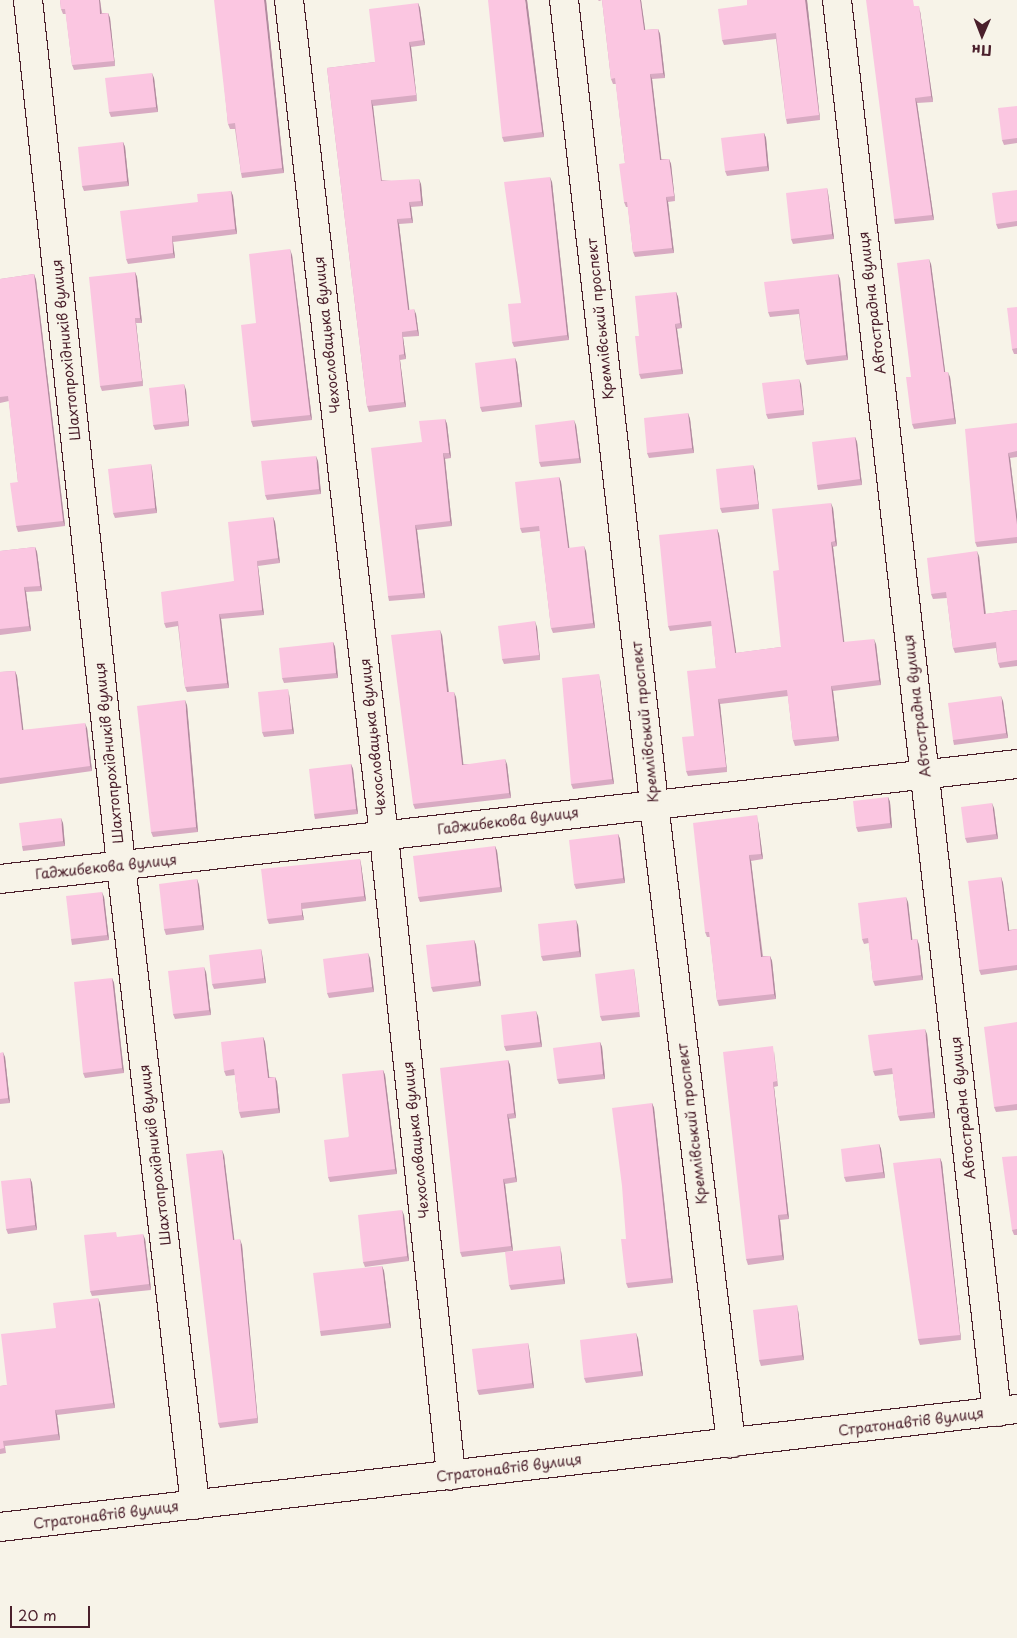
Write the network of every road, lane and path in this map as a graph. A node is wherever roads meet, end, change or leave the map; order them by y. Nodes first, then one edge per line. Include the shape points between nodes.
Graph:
1 (28, 0) edge
2 (289, 0) edge
3 (564, 0) edge
4 (837, 0) edge
5 (1017, 764) edge
6 (925, 775) junction
7 (654, 804) junction
8 (384, 836) junction
9 (121, 865) junction
10 (0, 879) edge
11 (1007, 1410) edge
12 (731, 1443) junction
13 (451, 1475) junction
14 (195, 1505) junction
15 (0, 1527) edge

1 - 9 street, Шахтопрохідників вулиця
2 - 8 street, Чехословацька вулиця
3 - 7 street, Кремлівський проспект
4 - 6 street, Автострадна вулиця
5 - 6 street, Гаджибекова вулиця
6 - 7 street, Гаджибекова вулиця
6 - 11 street, Автострадна вулиця
7 - 8 street, Гаджибекова вулиця
7 - 12 street, Кремлівський проспект
8 - 9 street, Гаджибекова вулиця
8 - 13 street, Чехословацька вулиця
9 - 10 street, Гаджибекова вулиця
9 - 14 street, Шахтопрохідників вулиця
11 - 12 street, Стратонавтів вулиця
12 - 13 street, Стратонавтів вулиця
13 - 14 street, Стратонавтів вулиця
14 - 15 street, Стратонавтів вулиця

